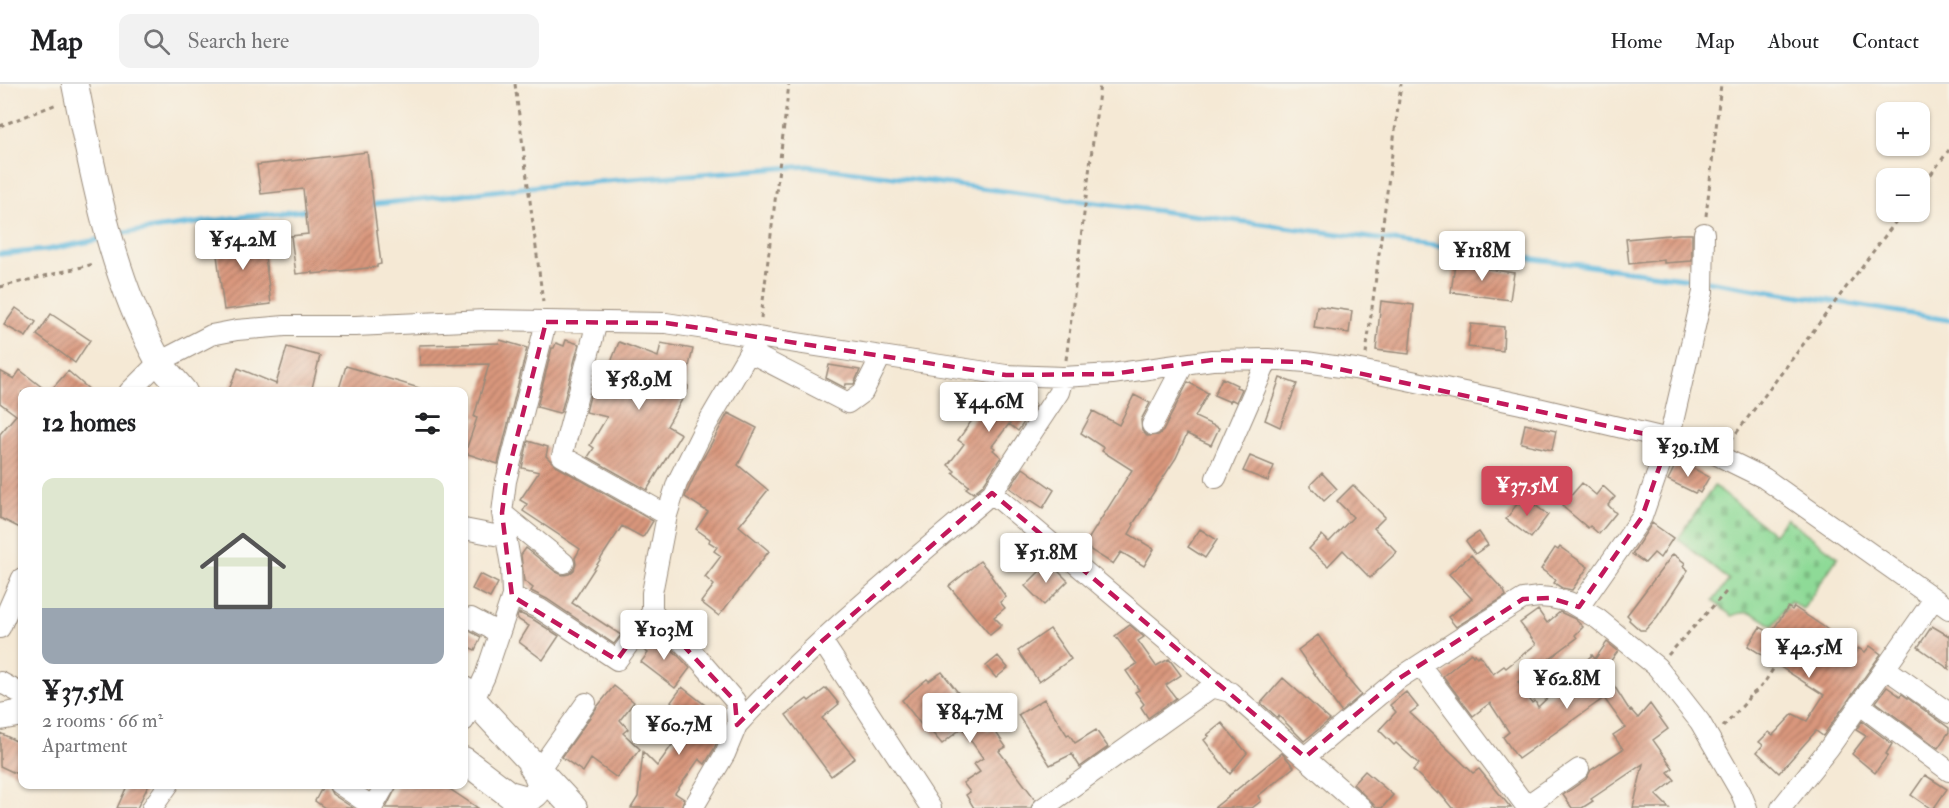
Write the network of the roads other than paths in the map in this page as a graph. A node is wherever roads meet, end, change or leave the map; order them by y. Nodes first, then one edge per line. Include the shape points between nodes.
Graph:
1 (72, 91) edge
2 (1704, 233) road end
3 (546, 322) junction
4 (597, 322) junction
5 (754, 345) junction
6 (881, 356) junction
7 (1268, 359) junction
8 (159, 362) junction
9 (1184, 364) junction
10 (1063, 376) junction
11 (134, 387) edge
12 (180, 387) edge
13 (1152, 425) dead end
14 (1668, 439) junction
15 (1216, 478) dead end
16 (992, 494) junction
17 (502, 513) junction
18 (667, 515) junction
19 (468, 530) edge
20 (505, 537) junction
21 (564, 563) dead end
22 (0, 580) edge
23 (18, 584) edge
24 (18, 586) edge
25 (512, 596) junction
26 (1942, 604) edge
27 (1579, 607) junction
28 (652, 612) junction
29 (471, 618) dead end
30 (0, 628) edge
31 (500, 633) junction
32 (822, 641) junction
33 (1420, 665) junction
34 (1885, 668) junction
35 (0, 682) edge
36 (1224, 689) junction
37 (18, 692) edge
38 (468, 702) edge
39 (586, 703) dead end
40 (1858, 704) junction
41 (468, 705) edge
42 (18, 713) edge
43 (1949, 713) edge
44 (0, 717) edge
45 (737, 725) junction
46 (519, 749) junction
47 (1305, 757) junction
48 (468, 763) edge
49 (1579, 769) dead end
50 (538, 771) junction
51 (1949, 771) edge
52 (166, 789) edge
53 (346, 789) edge
54 (383, 789) edge
55 (522, 802) edge
56 (373, 807) edge
57 (570, 807) edge
58 (153, 808) edge
59 (693, 808) edge
60 (931, 808) edge
61 (1043, 808) edge
62 (1362, 808) edge
63 (1748, 808) edge
64 (1780, 808) edge

1 - 8 main road via 103,219 130,300
2 - 14 street via 1703,292
3 - 4 street
3 - 8 street via 486,320 237,330 211,335
3 - 17 street via 506,480
4 - 5 street via 666,323
4 - 18 street via 562,456
5 - 6 street
5 - 6 street via 848,403 863,392
5 - 18 street via 703,431 677,483
6 - 10 street via 1006,375
7 - 9 street
7 - 14 street via 1364,371
7 - 15 street
8 - 11 street
8 - 12 main road
9 - 10 street
9 - 13 street
10 - 16 street via 1059,392
14 - 26 street via 1719,456 1764,478
14 - 27 street via 1642,517
16 - 32 street
16 - 36 street
17 - 20 street
17 - 21 street
18 - 28 street
19 - 20 street
20 - 25 street
22 - 23 street
24 - 30 street
25 - 28 street via 540,609 617,660
25 - 31 street
26 - 34 street
27 - 33 street via 1551,598 1523,599
27 - 63 street via 1657,666 1700,722
28 - 45 street via 735,701
29 - 31 street
31 - 38 street via 485,676
32 - 45 street via 778,680
32 - 60 street
33 - 47 street
33 - 49 street via 1526,806
34 - 40 street
34 - 43 street
35 - 37 street
36 - 47 street
36 - 61 street via 1212,687
39 - 50 street
40 - 51 street
40 - 64 street
41 - 46 main road
42 - 44 main road
45 - 59 street
46 - 50 main road
46 - 55 main road via 541,785 534,796
47 - 62 street
48 - 55 main road
50 - 57 main road
52 - 58 street
53 - 56 street
54 - 56 street

